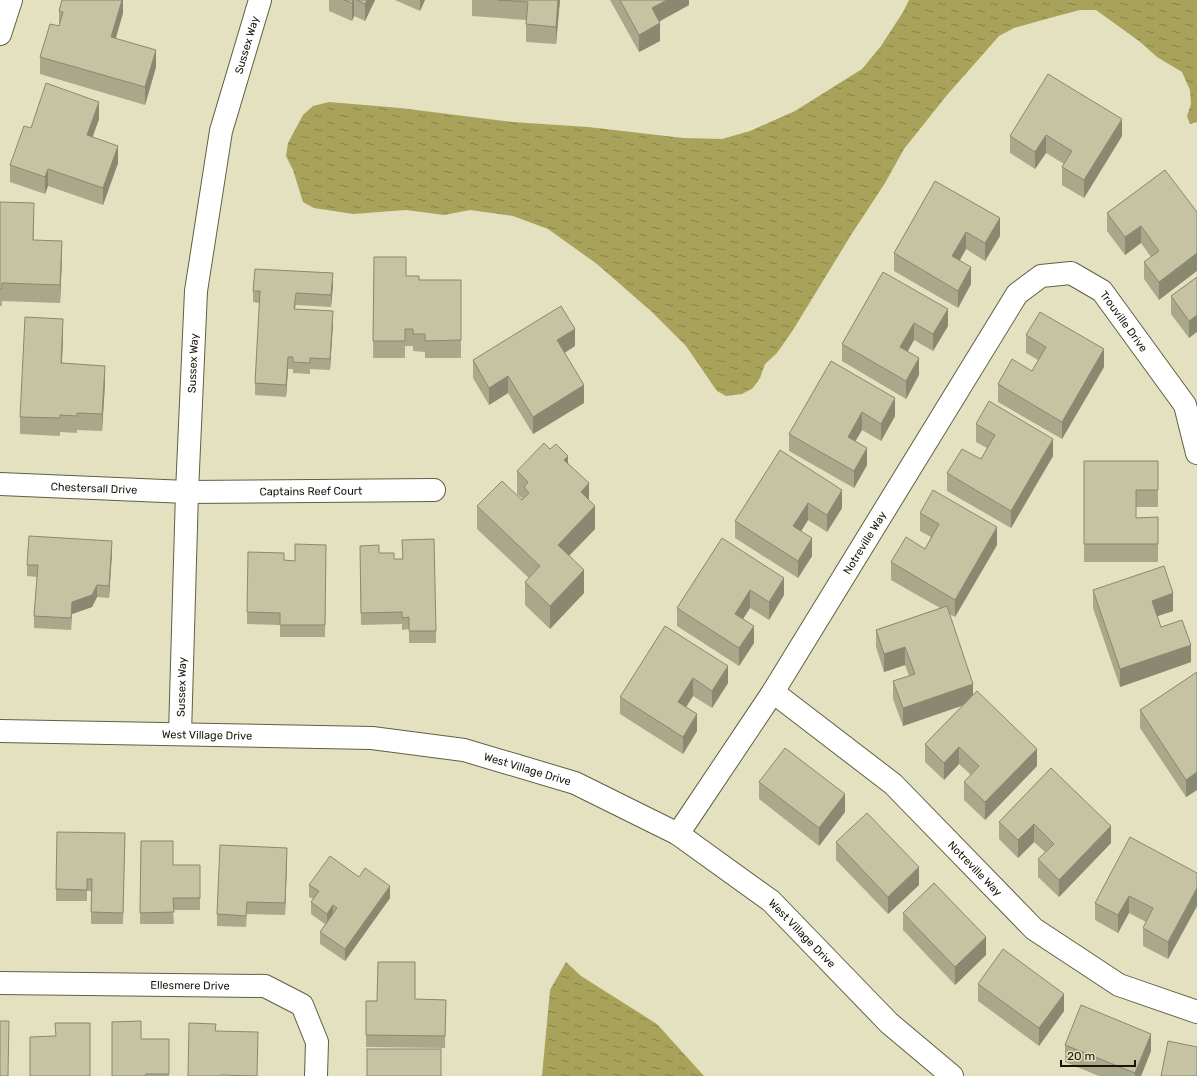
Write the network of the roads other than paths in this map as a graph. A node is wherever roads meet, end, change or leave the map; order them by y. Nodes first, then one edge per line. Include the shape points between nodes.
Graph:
1 (11, 0) edge
2 (260, 0) edge
3 (0, 34) edge
4 (957, 393) joint
5 (1197, 453) edge
6 (0, 484) edge
7 (434, 490) dead end
8 (187, 492) junction
9 (773, 692) junction
10 (0, 731) edge
11 (180, 734) junction
12 (678, 834) junction
13 (0, 983) edge
14 (1197, 1012) edge
15 (316, 1076) edge
16 (952, 1076) edge

1 - 3 street
2 - 8 street, Sussex Way via 221,132 196,291
4 - 5 street, Trouville Drive via 1017,294 1041,276 1072,273 1102,291 1186,405
4 - 9 street, Notreville Way
6 - 8 street, Chestersall Drive
7 - 8 street, Captains Reef Court
8 - 11 street, Sussex Way
9 - 12 street, Notreville Way
9 - 14 street, Notreville Way via 893,784 1034,929 1119,985
10 - 11 street, West Village Drive
11 - 12 street, West Village Drive via 372,738 464,750 574,782
12 - 16 street, West Village Drive via 771,902 889,1023
13 - 15 street, Ellesmere Drive via 265,986 302,1005 316,1042

